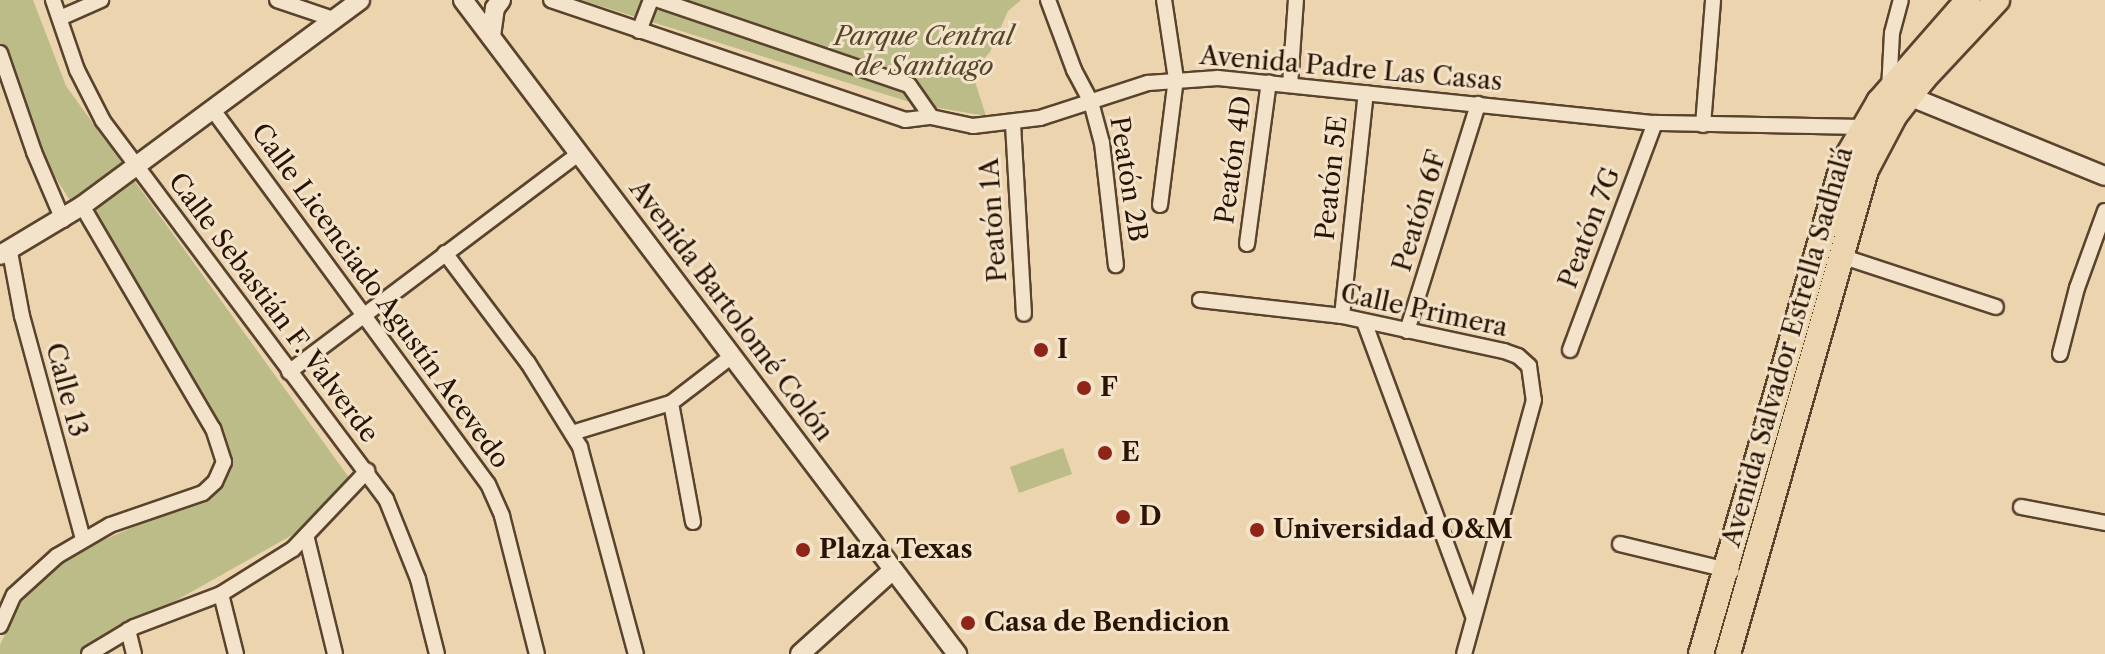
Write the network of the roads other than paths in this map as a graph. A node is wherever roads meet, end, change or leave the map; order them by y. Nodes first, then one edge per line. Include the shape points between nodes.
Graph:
1 (53, 0) edge
2 (101, 0) edge
3 (277, 0) edge
4 (360, 0) edge
5 (463, 0) edge
6 (501, 0) edge
7 (551, 0) edge
8 (651, 0) edge
9 (659, 0) edge
10 (1048, 0) edge
11 (1164, 0) edge
12 (1296, 0) edge
13 (1713, 0) edge
14 (1901, 0) edge
15 (1968, 0) edge
16 (1997, 0) edge
17 (60, 18) junction
18 (336, 20) junction
19 (639, 31) junction
20 (491, 36) junction
21 (0, 53) edge
22 (1176, 79) junction
23 (1269, 82) junction
24 (1290, 85) junction
25 (1366, 93) junction
26 (1899, 93) junction
27 (1091, 102) junction
28 (1478, 104) junction
29 (213, 110) junction
30 (931, 117) junction
31 (1655, 123) junction
32 (1013, 124) junction
33 (1703, 125) junction
34 (1874, 127) junction
35 (580, 153) junction
36 (136, 167) junction
37 (2105, 176) edge
38 (1160, 205) dead end
39 (82, 206) junction
40 (2105, 211) edge
41 (63, 220) junction
42 (1247, 244) dead end
43 (5, 253) edge
44 (445, 253) junction
45 (1841, 256) junction
46 (1116, 265) dead end
47 (1200, 300) dead end
48 (1996, 307) dead end
49 (366, 314) junction
50 (1024, 314) dead end
51 (1342, 316) junction
52 (1365, 324) junction
53 (1407, 331) junction
54 (1570, 350) dead end
55 (2060, 354) dead end
56 (732, 356) junction
57 (289, 372) junction
58 (671, 403) junction
59 (572, 433) junction
60 (367, 471) junction
61 (2021, 507) dead end
62 (693, 522) dead end
63 (2105, 523) edge
64 (83, 539) junction
65 (307, 539) junction
66 (1620, 544) dead end
67 (1725, 570) junction
68 (892, 571) junction
69 (1750, 575) junction
70 (221, 594) junction
71 (1473, 616) junction
72 (0, 625) edge
73 (128, 630) junction
74 (89, 654) edge
75 (134, 654) edge
76 (236, 654) edge
77 (335, 654) edge
78 (437, 654) edge
79 (537, 654) edge
80 (636, 654) edge
81 (800, 654) edge
82 (957, 654) edge
83 (1464, 654) edge
84 (1701, 654) edge
85 (1728, 654) edge

1 - 17 street, Calle Sebastián F. Valverde
2 - 17 street
3 - 18 street
4 - 18 main road
5 - 20 main road, Avenida Bartolomé Colón
6 - 20 main road
7 - 19 street, Avenida Padre Las Casas
8 - 19 street
9 - 30 street via 909,85
10 - 27 street, Peatón 2B
11 - 22 street
12 - 24 street
13 - 33 street
14 - 26 street via 1892,33
15 - 26 highway, Avenida Salvador Estrella Sadhalá
16 - 26 highway, Avenida Salvador Estrella Sadhalá
17 - 36 street, Calle Sebastián F. Valverde via 77,70 103,121
18 - 29 main road
19 - 30 street, Avenida Padre Las Casas via 905,120
20 - 35 main road, Avenida Bartolomé Colón
21 - 41 street
22 - 23 street, Avenida Padre Las Casas
22 - 27 street, Avenida Padre Las Casas
22 - 38 street
23 - 24 street, Avenida Padre Las Casas
23 - 42 street, Peatón 4D
24 - 25 street, Avenida Padre Las Casas
25 - 28 street, Avenida Padre Las Casas
25 - 51 street, Peatón 5E
26 - 34 highway, Avenida Salvador Estrella Sadhalá
26 - 37 main road
27 - 32 street, Avenida Padre Las Casas
27 - 46 street, Peatón 2B via 1108,174
28 - 31 street, Avenida Padre Las Casas
28 - 53 street, Peatón 6F
29 - 36 main road
29 - 49 street, Calle Licenciado Agustín Acevedo
30 - 32 street, Avenida Padre Las Casas via 973,126
31 - 33 street, Avenida Padre Las Casas
31 - 54 street, Peatón 7G
32 - 50 street, Peatón 1A
33 - 34 street, Avenida Padre Las Casas
34 - 45 highway, Avenida Salvador Estrella Sadhalá
34 - 67 highway, Avenida Salvador Estrella Sadhalá via 1843,164
35 - 44 street
35 - 56 main road, Avenida Bartolomé Colón
36 - 39 main road
36 - 57 street, Calle Sebastián F. Valverde
39 - 41 main road
39 - 64 street via 213,429 224,462 203,493
40 - 55 street
41 - 43 main road
43 - 64 street, Calle 13
44 - 49 street
44 - 59 street via 528,363
45 - 48 street
45 - 69 highway, Avenida Salvador Estrella Sadhalá
47 - 51 street, Calle Primera
49 - 57 street
49 - 79 street, Calle Licenciado Agustín Acevedo via 496,499
51 - 52 street, Calle Primera
52 - 53 street, Calle Primera
52 - 71 street
53 - 71 street, Calle Primera via 1518,356 1529,366 1534,382 1534,400
56 - 58 street
56 - 68 main road, Avenida Bartolomé Colón
57 - 60 street, Calle Sebastián F. Valverde
58 - 59 street
58 - 62 street
59 - 80 street via 590,475
60 - 65 street
60 - 78 street, Calle Sebastián F. Valverde via 401,529
61 - 63 street
64 - 72 street via 27,580 6,607
65 - 70 street
65 - 77 street
66 - 67 street
67 - 69 street
67 - 84 highway, Avenida Salvador Estrella Sadhalá
68 - 81 main road
68 - 82 main road, Avenida Bartolomé Colón
69 - 85 highway, Avenida Salvador Estrella Sadhalá
70 - 73 street
70 - 76 street
71 - 83 street, Calle Primera
73 - 74 street
73 - 75 street

